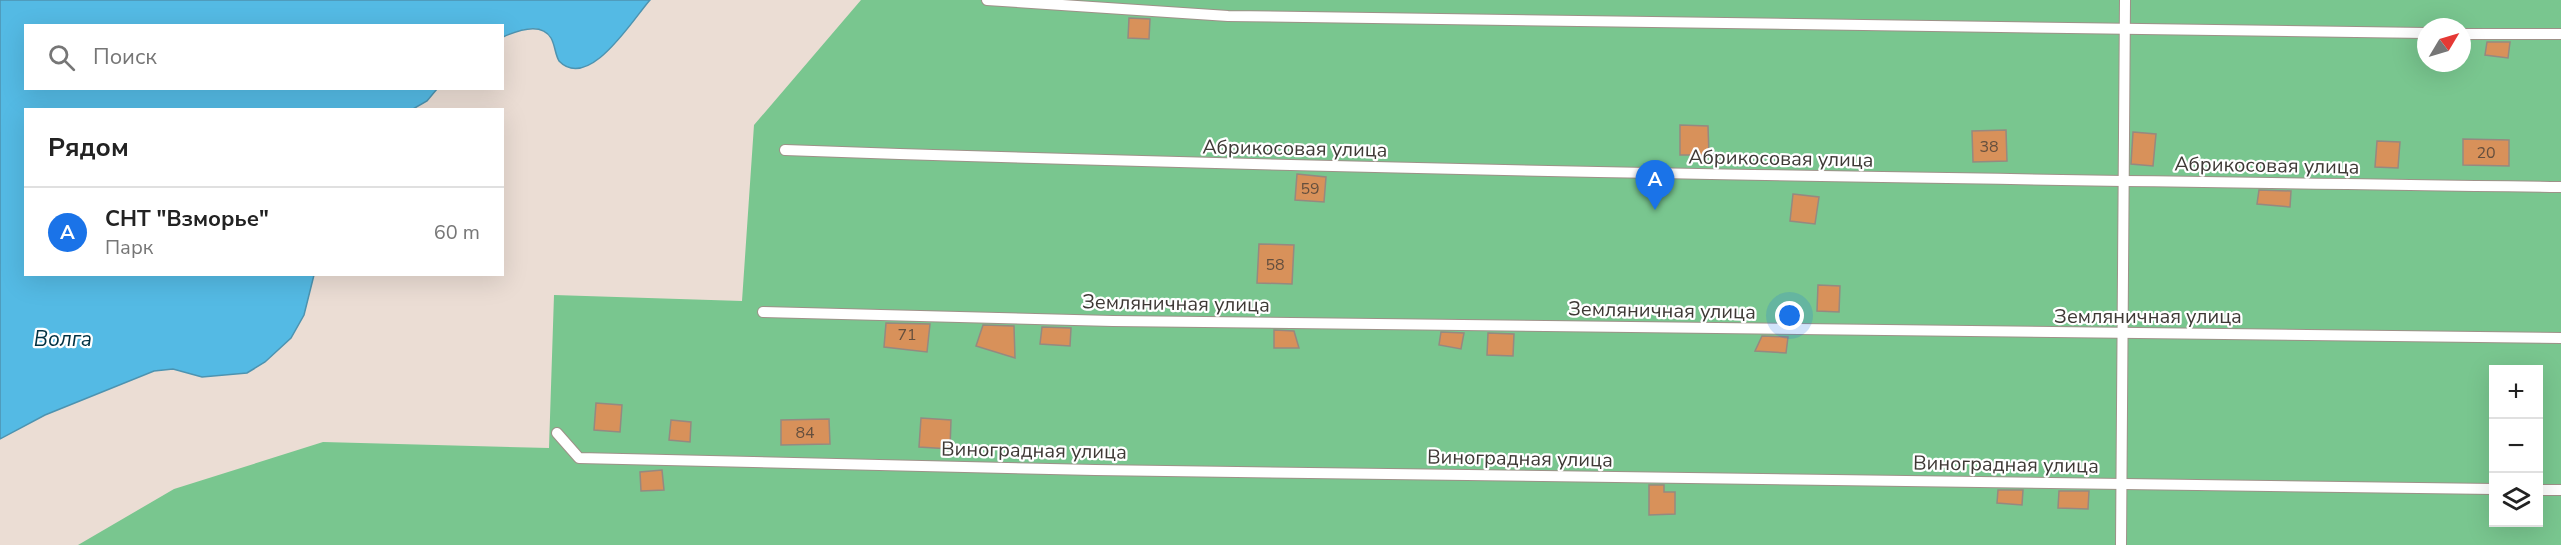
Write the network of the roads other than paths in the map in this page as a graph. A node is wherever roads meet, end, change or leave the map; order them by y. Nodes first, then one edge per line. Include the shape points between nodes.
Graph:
1 (987, 0) edge
2 (2125, 0) edge
3 (2124, 29) junction
4 (2417, 33) edge
5 (2471, 34) edge
6 (2561, 34) edge
7 (785, 150) dead end
8 (2123, 181) junction
9 (2561, 187) edge
10 (763, 312) dead end
11 (2124, 334) junction
12 (2561, 338) edge
13 (557, 433) dead end
14 (2120, 484) junction
15 (2489, 489) edge
16 (2543, 490) edge
17 (2561, 490) edge
18 (2121, 545) edge

1 - 3 lane via 1228,16
2 - 3 lane
3 - 4 lane
3 - 8 lane
5 - 6 lane
7 - 8 lane, Абрикосовая улица via 1048,161
8 - 9 lane, Абрикосовая улица
8 - 11 lane
10 - 11 lane, Земляничная улица via 1113,321
11 - 12 lane, Земляничная улица
11 - 14 lane
13 - 14 lane, Виноградная улица via 579,458 1095,470
14 - 15 lane, Виноградная улица
14 - 18 lane
16 - 17 lane

